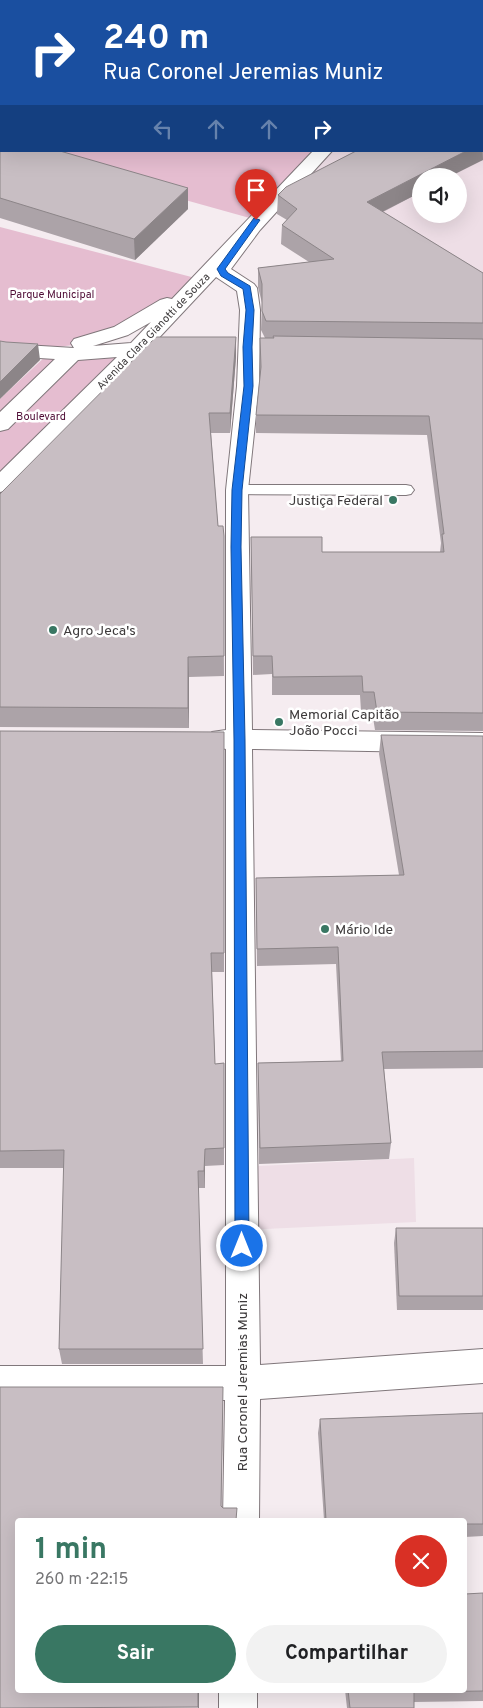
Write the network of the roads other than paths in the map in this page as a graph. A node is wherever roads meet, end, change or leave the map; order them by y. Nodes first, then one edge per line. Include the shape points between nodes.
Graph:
1 (322, 152) edge
2 (256, 220) junction
3 (203, 280) junction
4 (202, 348) edge
5 (137, 349) junction
6 (4, 350) edge
7 (72, 354) junction
8 (0, 424) edge
9 (0, 485) edge
10 (237, 490) junction
11 (406, 490) dead end
12 (199, 740) edge
13 (239, 740) junction
14 (483, 743) edge
15 (483, 1366) edge
16 (0, 1383) edge
17 (243, 1383) junction
18 (241, 1518) edge
19 (238, 1693) edge
20 (238, 1708) edge

1 - 2 street, Avenida Clara Gianotti de Souza
2 - 3 street, Avenida Clara Gianotti de Souza
2 - 10 street, Rua Coronel Jeremias Muniz via 221,269 224,275 247,288 250,310 258,323
3 - 5 street, Avenida Clara Gianotti de Souza
3 - 6 street via 144,318 109,335 74,345
4 - 5 street
5 - 7 street
5 - 9 street, Avenida Clara Gianotti de Souza
6 - 7 street
7 - 8 street
10 - 11 lane
10 - 13 street, Rua Coronel Jeremias Muniz
12 - 13 street
13 - 14 street
13 - 17 street, Rua Coronel Jeremias Muniz
15 - 17 street
16 - 17 street
17 - 18 street, Rua Coronel Jeremias Muniz
19 - 20 street

